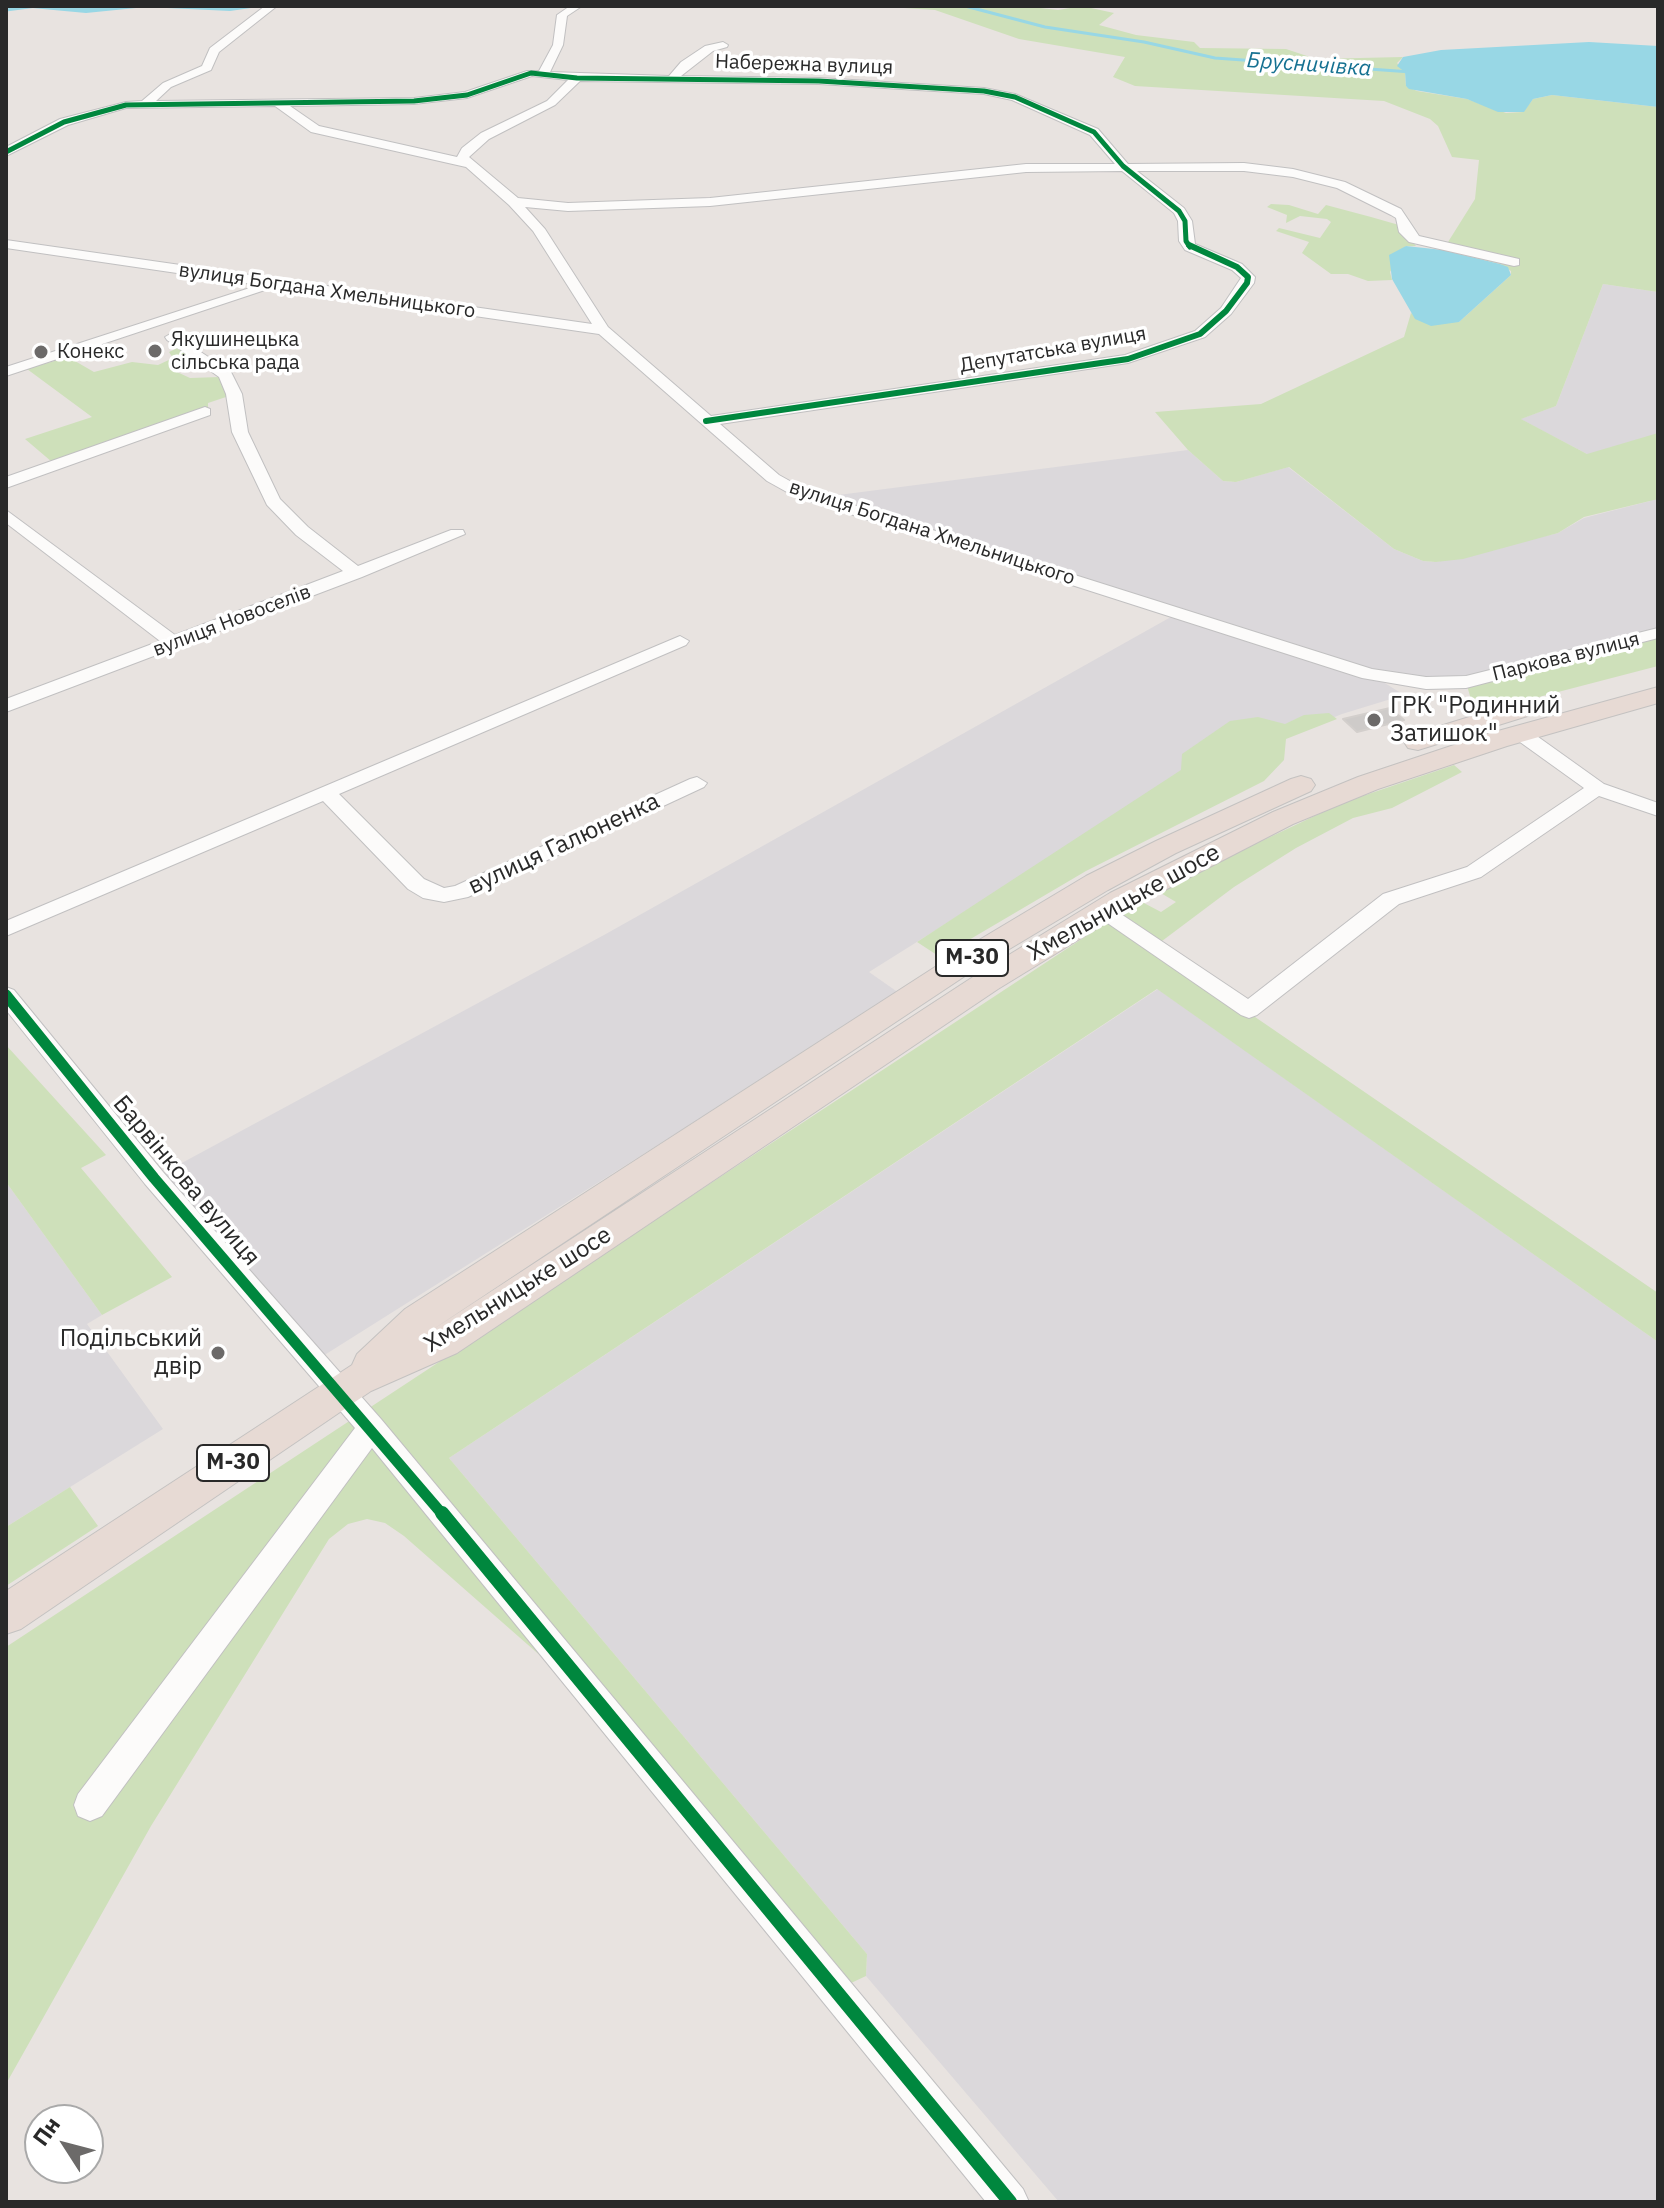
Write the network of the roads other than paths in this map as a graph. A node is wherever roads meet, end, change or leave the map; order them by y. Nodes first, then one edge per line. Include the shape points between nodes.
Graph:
1 (272, 6) edge
2 (577, 6) edge
3 (723, 45) dead end
4 (543, 74) junction
5 (577, 78) junction
6 (672, 79) junction
7 (147, 103) junction
8 (279, 104) junction
9 (6, 152) edge
10 (466, 163) junction
11 (1123, 166) junction
12 (514, 202) junction
13 (568, 207) junction
14 (538, 229) junction
15 (6, 244) edge
16 (1514, 262) dead end
17 (274, 284) junction
18 (603, 330) junction
19 (172, 337) dead end
20 (6, 372) edge
21 (205, 412) dead end
22 (706, 421) junction
23 (6, 483) edge
24 (6, 515) edge
25 (457, 534) dead end
26 (356, 573) junction
27 (1658, 633) edge
28 (680, 641) dead end
29 (174, 643) junction
30 (1658, 672) edge
31 (1426, 683) joint
32 (1658, 695) edge
33 (6, 706) edge
34 (1509, 724) junction
35 (697, 783) dead end
36 (1597, 788) junction
37 (325, 792) junction
38 (1658, 810) edge
39 (1101, 911) junction
40 (6, 929) edge
41 (6, 995) edge
42 (348, 1385) junction
43 (371, 1427) junction
44 (6, 1615) edge
45 (90, 1805) dead end
46 (1010, 2202) edge

1 - 7 street via 214,50 207,68 172,82
2 - 4 street via 562,15 558,45
3 - 6 street via 685,64
4 - 5 street, Набережна вулиця
4 - 8 street, Набережна вулиця via 519,75 459,96
5 - 6 street, Набережна вулиця
5 - 10 street via 551,103 485,136 463,154
6 - 11 street, Набережна вулиця via 984,91 1028,102 1094,132
7 - 8 street, Набережна вулиця
7 - 9 street via 73,118
8 - 10 street via 315,129
10 - 12 street
11 - 13 street via 960,173 710,202
11 - 16 street via 1244,167 1327,180 1396,212 1414,239
11 - 22 street, Депутатська вулиця via 1179,211 1190,247 1248,277 1226,311 1200,334 1108,363
12 - 13 street
12 - 14 street
13 - 14 street
14 - 18 street
15 - 17 street, вулиця Богдана Хмельницького
17 - 18 street, вулиця Богдана Хмельницького
17 - 20 street
18 - 22 street, вулиця Богдана Хмельницького
19 - 26 street via 226,375 243,440 273,501
21 - 23 street
22 - 31 street, вулиця Богдана Хмельницького via 773,478 807,495 1369,674
24 - 29 street
25 - 26 street, вулиця Новоселів
26 - 29 street, вулиця Новоселів
27 - 31 street, Паркова вулиця via 1466,682
28 - 37 street
29 - 33 street, вулиця Новоселів
30 - 34 highway, Хмельницьке шосе / М-30
32 - 34 highway, Хмельницьке шосе / М-30
34 - 36 street
34 - 39 highway, Хмельницьке шосе / М-30 via 1318,803
34 - 42 highway, Хмельницьке шосе / М-30 via 1366,761 1260,802 1076,895 418,1319
35 - 37 street, вулиця Галюненка via 444,895 416,884
36 - 38 street
36 - 39 street via 1474,872 1391,899 1249,1010
37 - 40 street
39 - 42 highway, Хмельницьке шосе / М-30 via 444,1342
41 - 42 street, Барвінкова вулиця via 154,1178
42 - 43 street, Барвінкова вулиця
42 - 44 highway, М-30
43 - 45 street
43 - 46 street, Барвінкова вулиця

